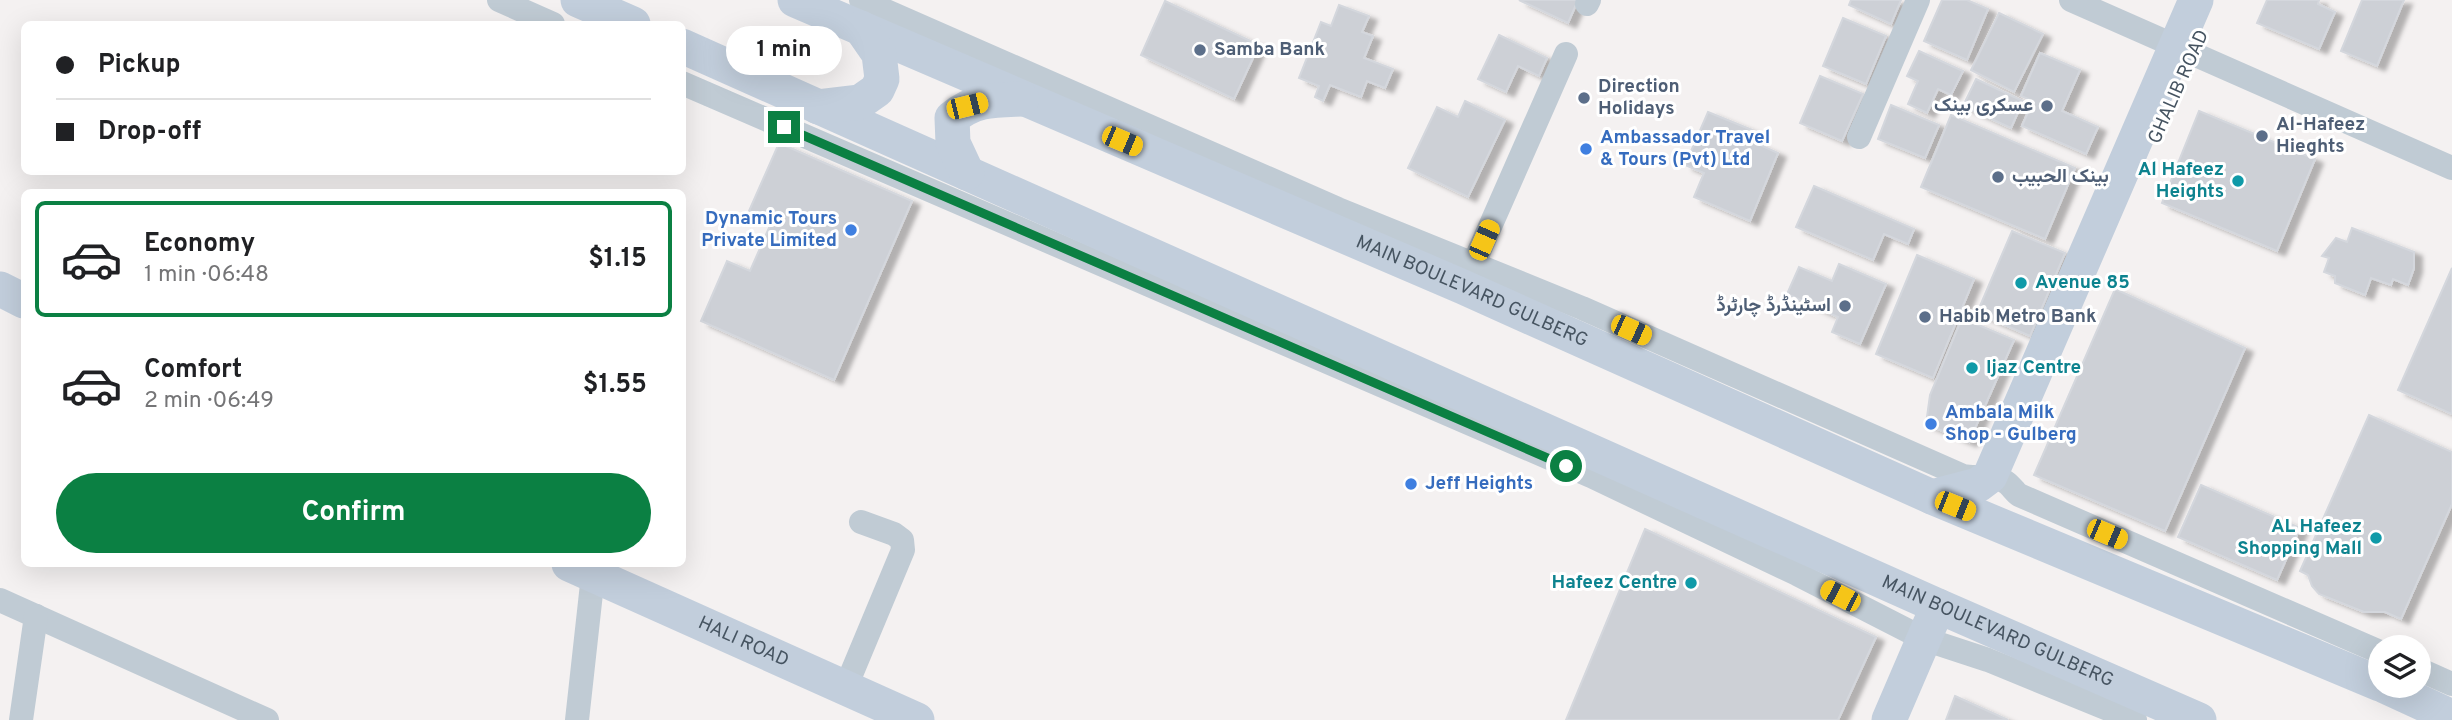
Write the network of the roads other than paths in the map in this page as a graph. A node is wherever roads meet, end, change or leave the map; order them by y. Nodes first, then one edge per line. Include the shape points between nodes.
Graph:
1 (499, 0) edge
2 (578, 0) edge
3 (795, 0) edge
4 (1918, 0) edge
5 (2071, 0) edge
6 (2196, 0) edge
7 (2216, 0) edge
8 (861, 14) edge
9 (546, 21) edge
10 (626, 21) edge
11 (686, 48) edge
12 (2184, 50) junction
13 (1566, 54) dead end
14 (686, 85) edge
15 (1024, 99) junction
16 (818, 107) junction
17 (1859, 137) dead end
18 (2452, 168) edge
19 (967, 173) junction
20 (1474, 263) junction
21 (0, 289) edge
22 (21, 300) edge
23 (1998, 479) junction
24 (1932, 497) junction
25 (860, 522) dead end
26 (581, 569) edge
27 (0, 600) edge
28 (1938, 606) junction
29 (36, 616) junction
30 (1924, 639) junction
31 (2368, 647) edge
32 (2431, 675) edge
33 (2368, 679) edge
34 (2452, 684) edge
35 (845, 689) junction
36 (2410, 698) edge
37 (2452, 717) edge
38 (21, 720) edge
39 (267, 720) edge
40 (577, 720) edge
41 (917, 720) edge
42 (1889, 720) edge
43 (2135, 720) edge
44 (2199, 720) edge

1 - 9 street
2 - 10 main road
3 - 8 main road, MAIN BOULEVARD GULBERG
4 - 17 street
5 - 12 street
6 - 12 main road, GHALIB ROAD
7 - 12 main road, GHALIB ROAD
8 - 15 main road, MAIN BOULEVARD GULBERG
8 - 16 main road via 878,54 882,79 877,90 860,102
8 - 20 street
11 - 16 main road, MAIN BOULEVARD GULBERG
12 - 18 street
12 - 23 main road, GHALIB ROAD
13 - 20 street
14 - 30 street via 1591,476
15 - 19 main road via 967,106 953,118 953,143
15 - 24 main road, MAIN BOULEVARD GULBERG via 1463,287
16 - 19 main road, MAIN BOULEVARD GULBERG
19 - 28 main road, MAIN BOULEVARD GULBERG
20 - 23 street via 1963,476
21 - 22 main road
23 - 24 main road
23 - 31 street via 2019,495
24 - 33 main road, MAIN BOULEVARD GULBERG
25 - 35 street via 894,534 902,540 903,550
26 - 35 main road, HALI ROAD
26 - 40 street
27 - 29 street
28 - 30 main road
28 - 44 main road, MAIN BOULEVARD GULBERG
29 - 38 street
29 - 39 street
30 - 42 main road
30 - 43 street
32 - 34 street
35 - 41 main road, HALI ROAD
36 - 37 main road, MAIN BOULEVARD GULBERG

